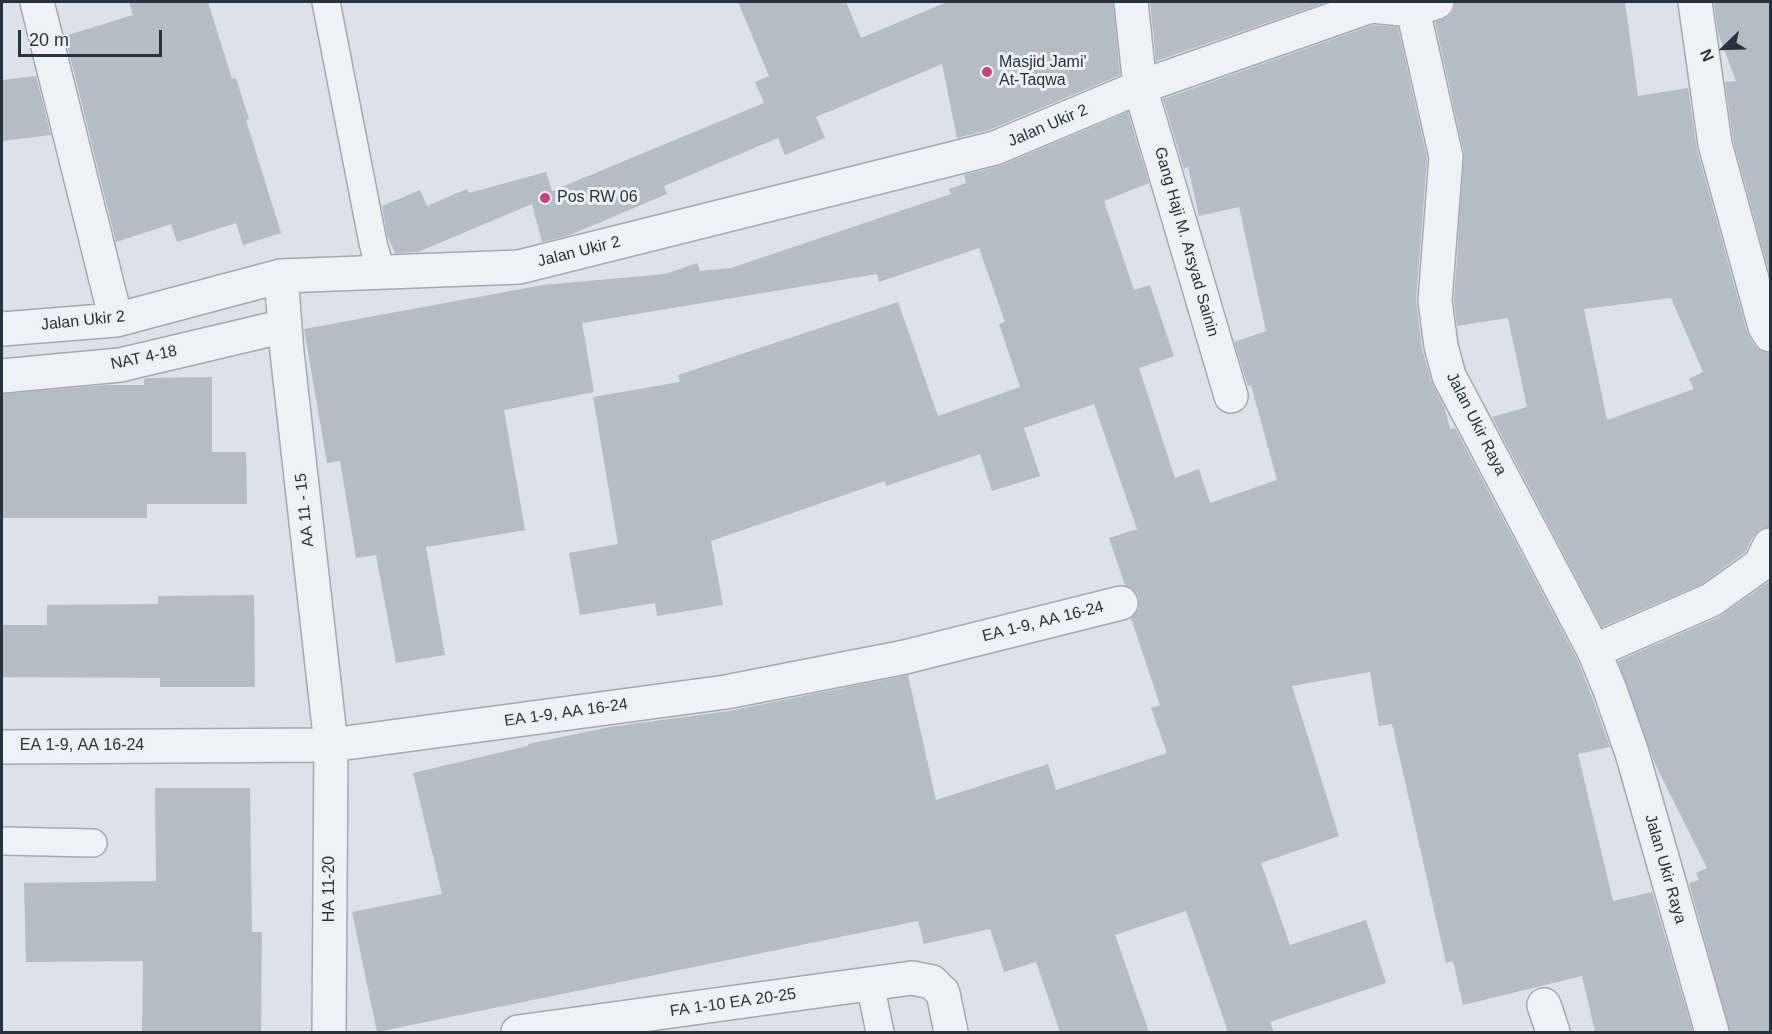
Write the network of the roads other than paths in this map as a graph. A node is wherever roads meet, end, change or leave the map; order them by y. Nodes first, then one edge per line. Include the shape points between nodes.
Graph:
1 (37, 2) edge
2 (326, 2) edge
3 (1131, 2) edge
4 (1695, 2) edge
5 (1425, 6) edge
6 (1140, 87) junction
7 (381, 272) junction
8 (281, 276) junction
9 (116, 320) junction
10 (285, 326) junction
11 (2, 329) edge
12 (1770, 335) edge
13 (2, 376) edge
14 (1231, 396) dead end
15 (1770, 546) edge
16 (1121, 603) dead end
17 (1594, 651) junction
18 (331, 745) junction
19 (2, 747) edge
20 (2, 842) edge
21 (93, 843) dead end
22 (870, 984) junction
23 (329, 1032) edge
24 (518, 1032) edge
25 (880, 1032) edge
26 (951, 1032) edge
27 (1712, 1032) edge

1 - 9 street
2 - 7 lane
3 - 6 street
4 - 12 street via 1715,144
5 - 6 street, Jalan Ukir Raya via 1371,6
5 - 17 street, Jalan Ukir Raya via 1446,157 1435,301 1449,376
6 - 7 street, Jalan Ukir 2 via 995,148 519,267
6 - 14 street, Gang Haji M. Arsyad Sainin
7 - 8 street, Jalan Ukir 2
8 - 9 street, Jalan Ukir 2
8 - 10 street, AA 11 - 15
9 - 11 street, Jalan Ukir 2
10 - 13 street, NAT 4-18 via 120,365
10 - 18 street, AA 11 - 15
15 - 17 street via 1760,565 1711,600
16 - 18 street, EA 1-9, AA 16-24 via 905,657 726,692
17 - 27 street, Jalan Ukir Raya via 1632,753
18 - 19 street, EA 1-9, AA 16-24
18 - 23 street, HA 11-20
20 - 21 lane
22 - 24 street, FA 1-10 EA 20-25
22 - 25 lane
22 - 26 street, FA 1-10 EA 20-25 via 912,978 932,982 943,993

